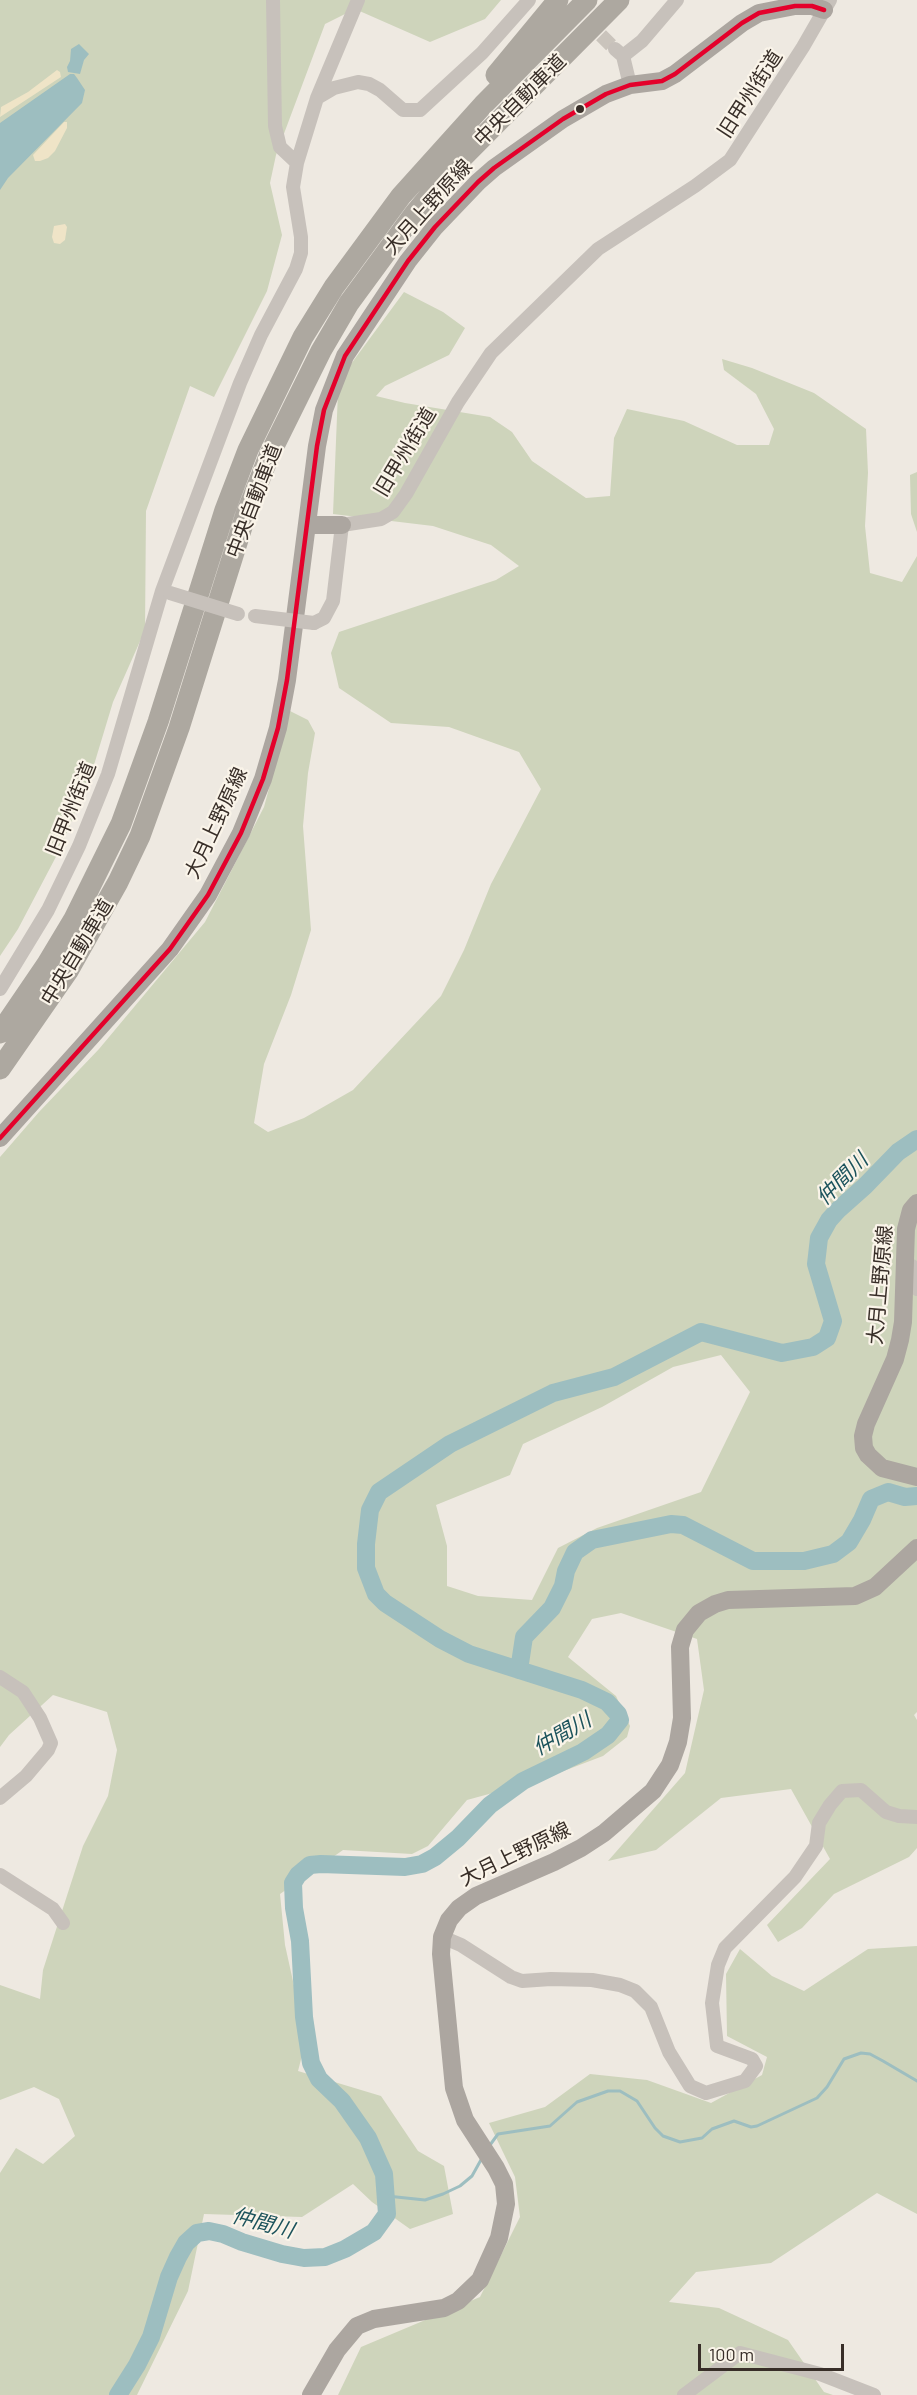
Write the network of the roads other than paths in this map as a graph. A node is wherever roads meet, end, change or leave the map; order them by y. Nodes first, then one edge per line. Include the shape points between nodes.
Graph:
1 (273, 0) edge
2 (358, 0) edge
3 (529, 0) edge
4 (558, 0) edge
5 (587, 0) edge
6 (618, 0) edge
7 (677, 0) edge
8 (827, 5) edge
9 (630, 85) junction
10 (317, 98) junction
11 (297, 163) junction
12 (401, 196) junction
13 (307, 525) junction
14 (342, 525) junction
15 (166, 592) junction
16 (0, 989) edge
17 (0, 1033) edge
18 (0, 1069) edge
19 (0, 1138) edge
20 (917, 1203) edge
21 (905, 1259) junction
22 (917, 1289) edge
23 (917, 1478) edge
24 (917, 1548) edge
25 (0, 1677) edge
26 (0, 1798) edge
27 (917, 1816) edge
28 (0, 1875) edge
29 (63, 1923) dead end
30 (442, 1936) junction
31 (311, 2395) edge
32 (684, 2395) edge
33 (874, 2395) edge

1 - 11 street via 275,126 280,147
2 - 10 street, 旧甲州街道
3 - 10 street via 482,53 420,110 403,110 380,90 358,81
4 - 12 highway
5 - 12 highway, 中央自動車道 via 483,105
6 - 18 highway, 中央自動車道 via 456,164 349,303 321,351 282,428 246,514 179,728 140,836 73,963
7 - 9 street via 642,41 619,52
8 - 9 main road, 大月上野原線 via 759,13 675,74 662,81
8 - 14 street, 旧甲州街道 via 730,160 598,249 491,352 393,512 381,519
9 - 13 main road, 大月上野原線 via 563,119 494,168 408,261 357,336 330,392 318,437
10 - 11 street, 旧甲州街道
11 - 15 street, 旧甲州街道 via 293,187 301,253 240,382
12 - 17 highway, 中央自動車道 via 334,286 275,392 225,510 158,722 121,824 74,919
13 - 14 main road
13 - 19 main road, 大月上野原線 via 278,729 259,789 227,863 170,950
14 - 15 street, bridge via 333,601 324,618 314,623 238,614
15 - 16 street, 旧甲州街道 via 108,774 79,846 48,910
20 - 21 main road, 大月上野原線 via 908,1219
21 - 22 street via 912,1264
21 - 23 main road, 大月上野原線 via 900,1340 863,1436 868,1455 882,1468
24 - 30 main road, 大月上野原線 via 875,1587 855,1596 728,1600 699,1612 685,1630 680,1647 682,1718 678,1742 670,1765 653,1791 581,1848 469,1899 449,1920
25 - 26 street via 23,1692 51,1743 26,1776
27 - 30 street via 886,1812 861,1790 842,1791 830,1805 819,1822 816,1846 795,1877 725,1948 712,2003 717,2046 752,2059 756,2066 745,2080 706,2093 690,2086 669,2052 651,2007 635,1991 592,1980 522,1982
28 - 29 street via 53,1909
30 - 31 main road via 454,2088 465,2120 504,2184 507,2204 499,2238 480,2280 458,2301 444,2308 374,2319 357,2326 337,2350
32 - 33 street via 740,2353 820,2374

